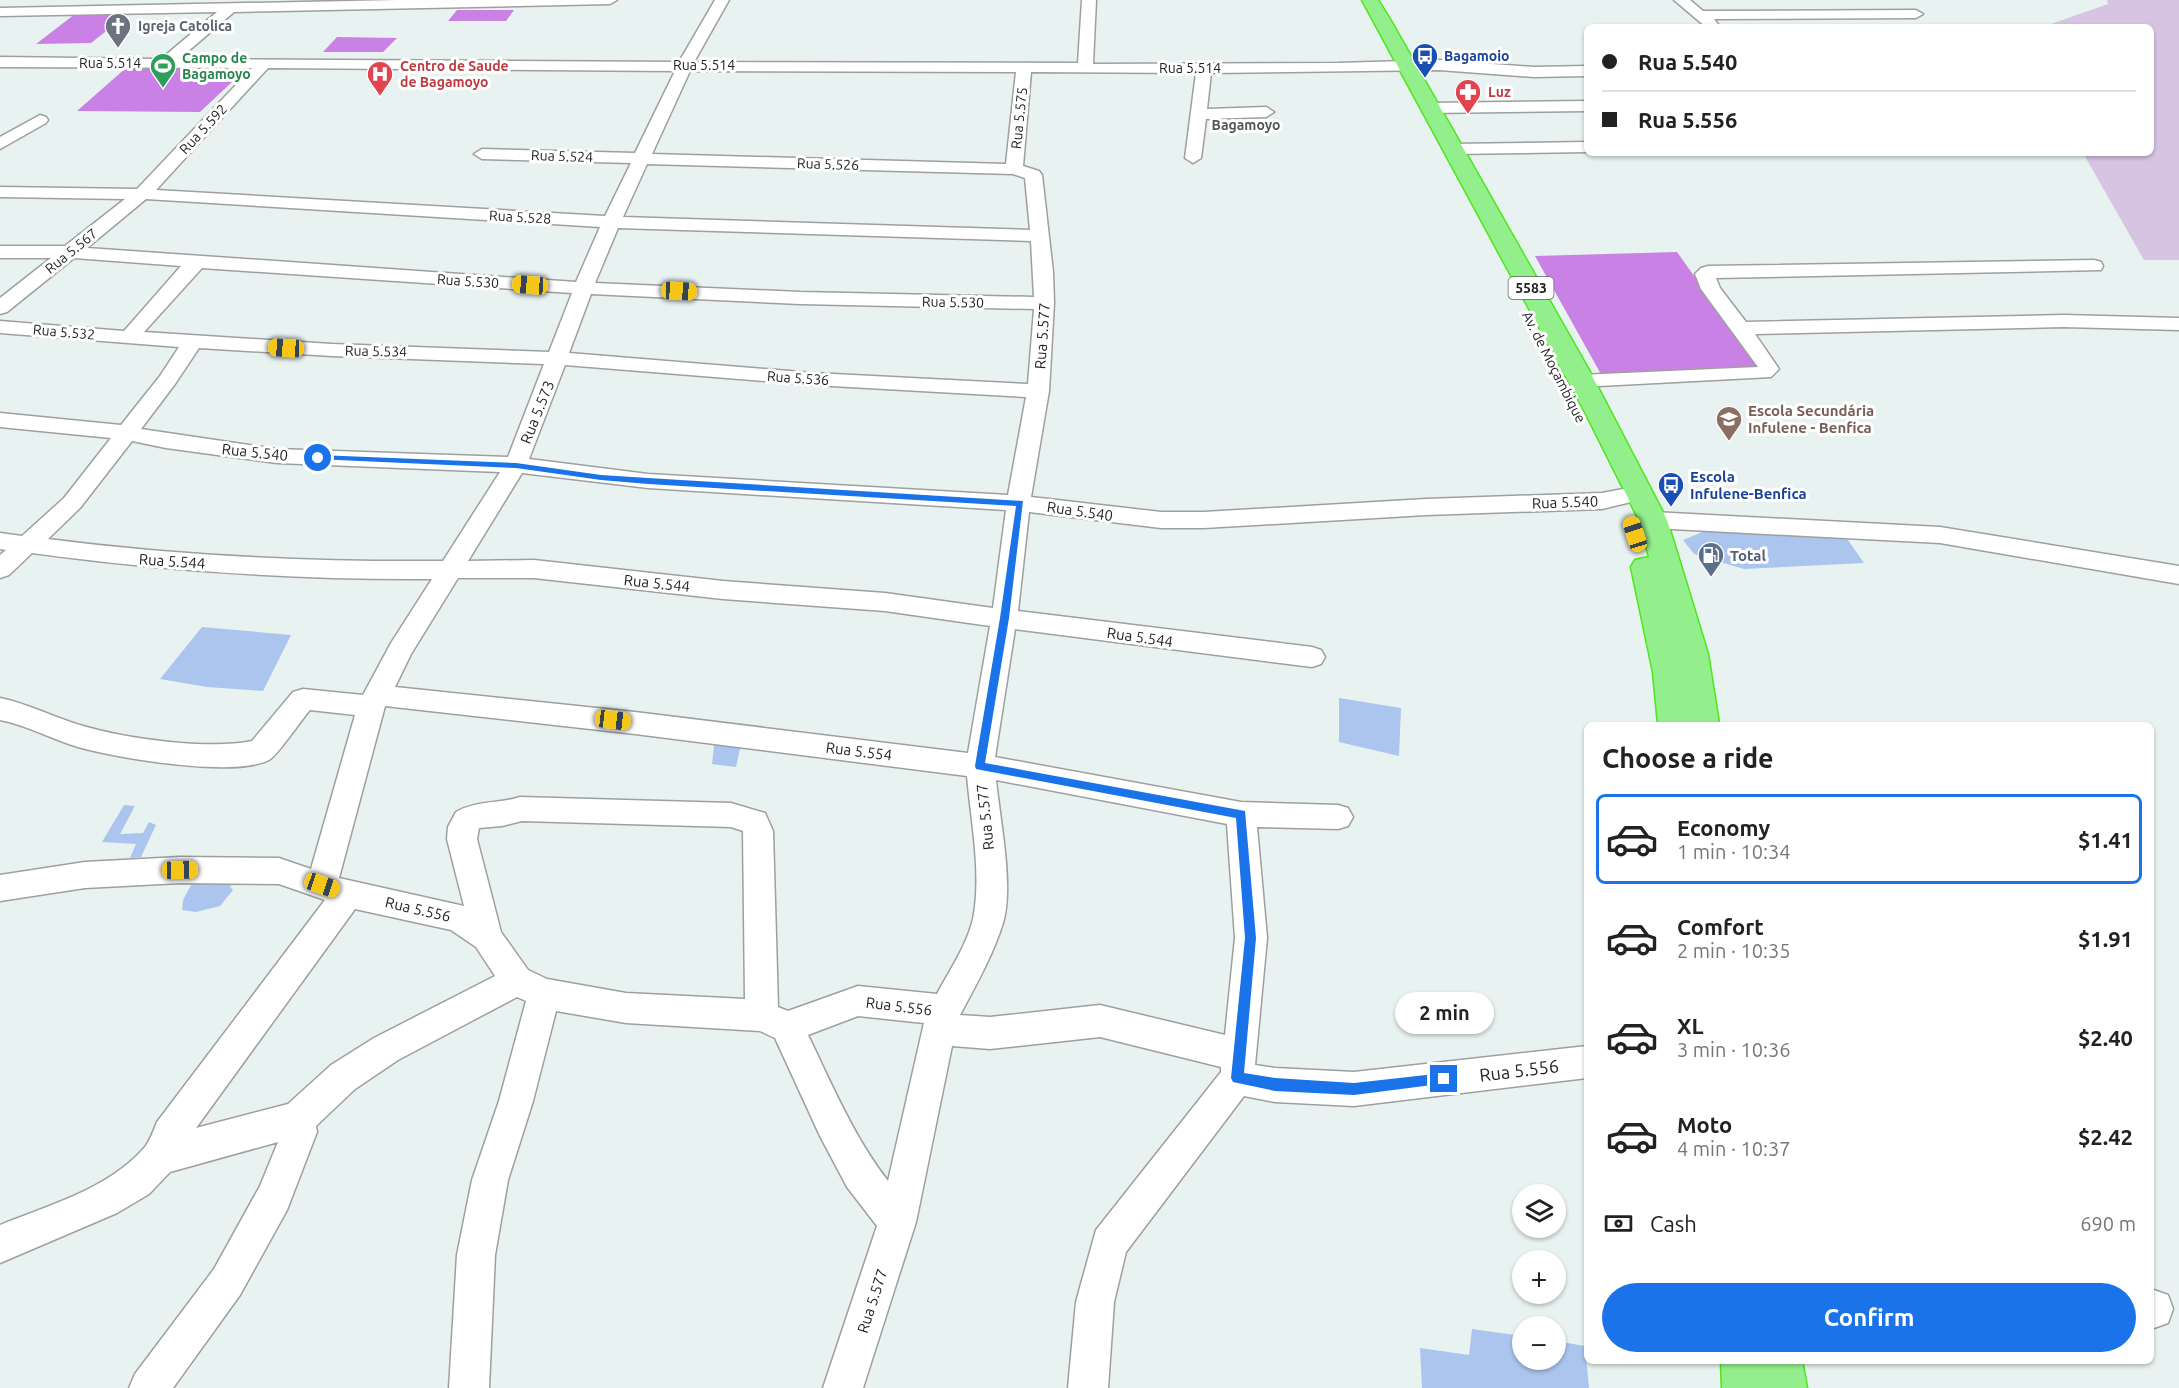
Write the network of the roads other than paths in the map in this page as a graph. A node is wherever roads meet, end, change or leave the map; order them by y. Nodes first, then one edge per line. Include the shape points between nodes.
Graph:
1 (32, 0) edge
2 (610, 0) edge
3 (722, 0) edge
4 (1089, 0) edge
5 (1357, 0) edge
6 (1370, 0) edge
7 (1681, 0) edge
8 (1901, 0) edge
9 (557, 1) edge
10 (411, 2) edge
11 (332, 3) edge
12 (145, 4) edge
13 (240, 4) edge
14 (82, 5) edge
15 (5, 12) edge
16 (1699, 15) junction
17 (1711, 24) edge
18 (1395, 52) junction
19 (0, 62) edge
20 (165, 63) junction
21 (264, 64) junction
22 (685, 65) junction
23 (1024, 67) junction
24 (1085, 68) junction
25 (1204, 68) junction
26 (1584, 71) edge
27 (1584, 106) edge
28 (1430, 108) junction
29 (1266, 112) dead end
30 (1198, 114) junction
31 (9, 118) dead end
32 (0, 144) edge
33 (1584, 147) edge
34 (1452, 149) junction
35 (482, 154) dead end
36 (1193, 158) dead end
37 (642, 159) junction
38 (1014, 170) junction
39 (0, 192) edge
40 (142, 194) junction
41 (613, 222) junction
42 (1040, 236) junction
43 (0, 252) edge
44 (70, 252) junction
45 (198, 262) junction
46 (2094, 266) dead end
47 (586, 286) junction
48 (1044, 303) junction
49 (0, 309) edge
50 (2179, 324) edge
51 (0, 327) edge
52 (1741, 328) junction
53 (129, 337) junction
54 (193, 342) junction
55 (558, 358) junction
56 (1580, 381) junction
57 (1038, 391) junction
58 (0, 420) edge
59 (127, 433) junction
60 (516, 465) junction
61 (1623, 497) junction
62 (1020, 503) junction
63 (1653, 520) junction
64 (0, 542) edge
65 (26, 545) junction
66 (0, 569) edge
67 (449, 570) junction
68 (2179, 575) edge
69 (1004, 618) junction
70 (1312, 657) dead end
71 (374, 700) junction
72 (0, 709) edge
73 (1675, 722) edge
74 (1702, 722) edge
75 (980, 766) junction
76 (1241, 814) junction
77 (1338, 817) dead end
78 (0, 888) edge
79 (335, 889) junction
80 (487, 937) junction
81 (531, 988) junction
82 (942, 1020) junction
83 (775, 1021) junction
84 (1584, 1062) edge
85 (1238, 1066) junction
86 (297, 1119) junction
87 (159, 1158) junction
88 (897, 1222) junction
89 (0, 1244) edge
90 (1745, 1364) edge
91 (1779, 1364) edge
92 (149, 1388) edge
93 (469, 1388) edge
94 (843, 1388) edge
95 (1088, 1388) edge
96 (1748, 1388) edge
97 (1782, 1388) edge

1 - 15 street
2 - 9 street
3 - 22 street, Rua 5.573
4 - 24 street
5 - 18 highway, Av. de Moçambique
6 - 18 highway, Av. de Moçambique
7 - 16 street
8 - 16 street via 1921,18
9 - 10 street
10 - 11 street
11 - 13 street
12 - 13 street
12 - 14 street
13 - 20 street
14 - 15 street
16 - 17 street
18 - 25 street, Rua 5.514
18 - 26 street, Rua 5.514 via 1456,66
18 - 28 highway, Av. de Moçambique / 5583
18 - 61 highway, Av. de Moçambique / 5583
19 - 20 street, Rua 5.514
20 - 21 street, Rua 5.514
21 - 22 street, Rua 5.514 via 526,68
21 - 40 street, Rua 5.592
22 - 23 street, Rua 5.514
22 - 37 street, Rua 5.573
23 - 24 street, Rua 5.514
23 - 38 street, Rua 5.575
24 - 25 street, Rua 5.514
25 - 30 street
27 - 28 street
28 - 34 highway, Av. de Moçambique / 5583
29 - 30 street
30 - 36 street
31 - 32 street via 40,120
33 - 34 street
34 - 56 highway, Av. de Moçambique / 5583
35 - 37 street, Rua 5.524
37 - 38 street, Rua 5.526
37 - 41 street, Rua 5.573
38 - 42 street, Rua 5.577 via 1033,175
39 - 40 street, Rua 5.528
40 - 41 street, Rua 5.528
40 - 44 street, Rua 5.567
41 - 42 street, Rua 5.528
41 - 47 street, Rua 5.573
42 - 48 street, Rua 5.577
43 - 44 street, Rua 5.530
44 - 45 street, Rua 5.530
44 - 49 street, Rua 5.567
45 - 47 street, Rua 5.530
45 - 53 street
46 - 52 street via 1704,274
47 - 48 street, Rua 5.530 via 866,301
47 - 55 street, Rua 5.573
48 - 57 street, Rua 5.577
50 - 52 street via 2064,321
51 - 53 street, Rua 5.532
52 - 56 street via 1767,363 1769,369 1764,374
53 - 54 street, Rua 5.532
54 - 55 street, Rua 5.534
54 - 59 street
55 - 57 street, Rua 5.536 via 814,379
55 - 60 street, Rua 5.573
56 - 63 highway, Av. de Moçambique / 5583
57 - 62 street, Rua 5.577
58 - 59 street, Rua 5.540
59 - 60 street, Rua 5.540 via 278,456
59 - 65 street via 63,514
60 - 62 street, Rua 5.540 via 648,481
60 - 67 street, Rua 5.573
61 - 62 street, Rua 5.540 via 1204,520 1161,520
61 - 73 highway, Av. de Moçambique / 5583 via 1647,570 1669,672
62 - 69 street, Rua 5.577
63 - 68 street via 1940,535
63 - 74 highway, Av. de Moçambique / 5583 via 1692,654
64 - 65 street, Rua 5.544
65 - 66 street
65 - 67 street, Rua 5.544 via 207,564
67 - 69 street, Rua 5.544 via 534,569 723,590 885,602
67 - 71 street, Rua 5.573
69 - 70 street, Rua 5.544
69 - 75 street, Rua 5.577
71 - 72 street, Rua 5.554 via 303,699 261,751 209,755 110,743
71 - 75 street, Rua 5.554 via 635,723
71 - 79 street, Rua 5.573
75 - 76 street, Rua 5.554
75 - 82 street, Rua 5.577 via 992,891 988,921
76 - 77 street, Rua 5.554
76 - 85 street via 1251,938
78 - 79 street, Rua 5.556 via 85,875 230,869 279,871
79 - 80 street, Rua 5.556 via 458,918
79 - 87 street via 170,1135
80 - 81 street, Rua 5.556
80 - 83 street via 462,839 461,829 472,816 508,815 520,809 747,818 755,822 758,831
81 - 83 street, Rua 5.556 via 626,1008
81 - 86 street via 386,1048 343,1077
81 - 93 street via 516,1101 490,1180 476,1255
82 - 83 street, Rua 5.556 via 915,1006 858,1001
82 - 85 street, Rua 5.556 via 990,1033 1100,1021
82 - 88 street, Rua 5.577
83 - 88 street via 861,1174
84 - 85 street, Rua 5.556 via 1354,1089 1275,1084
85 - 95 street via 1109,1243 1095,1302
86 - 87 street
86 - 92 street via 298,1132 274,1197 228,1282
87 - 89 street via 136,1181 104,1200
88 - 94 street, Rua 5.577
90 - 96 highway
91 - 97 highway

